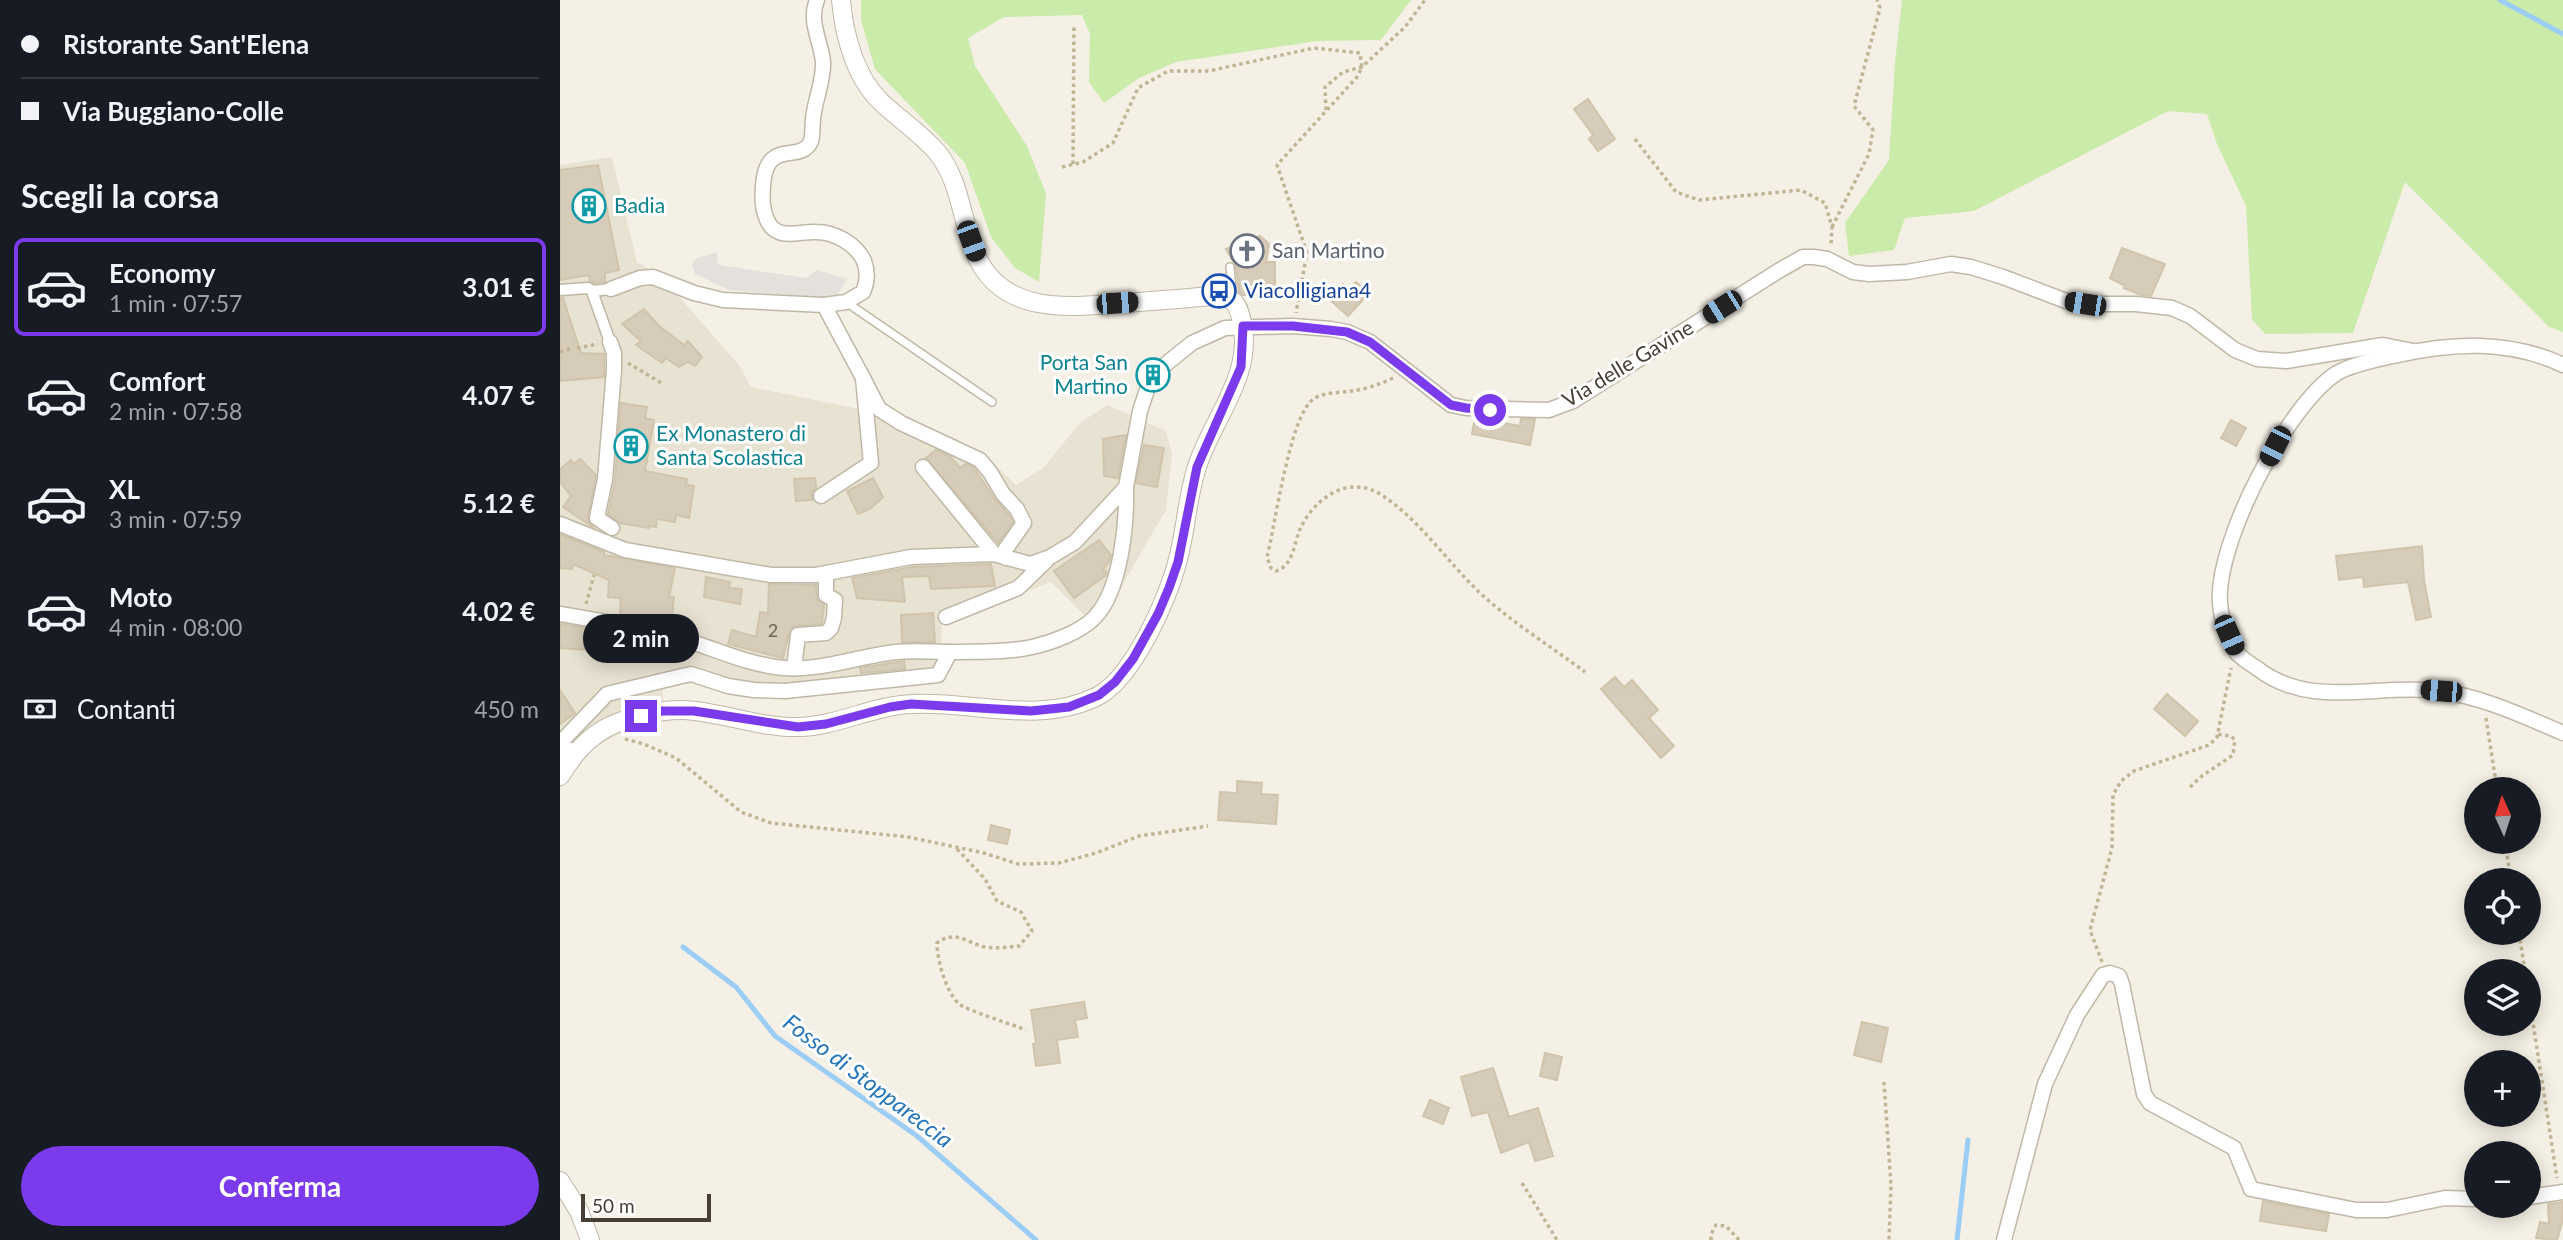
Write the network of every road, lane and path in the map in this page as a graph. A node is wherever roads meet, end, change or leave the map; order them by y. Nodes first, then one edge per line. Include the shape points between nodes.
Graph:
1 (817, 0) edge
2 (841, 0) edge
3 (1425, 0) edge
4 (1877, 0) edge
5 (1074, 24) dead end
6 (1362, 67) junction
7 (1326, 112) junction
8 (1636, 139) dead end
9 (1073, 164) junction
10 (1062, 167) dead end
11 (1832, 227) junction
12 (1827, 259) junction
13 (1230, 267) dead end
14 (611, 289) joint
15 (560, 290) edge
16 (592, 290) junction
17 (1233, 301) junction
18 (846, 302) junction
19 (824, 305) junction
20 (1243, 326) junction
21 (1293, 326) junction
22 (570, 349) dead end
23 (612, 349) junction
24 (2413, 351) junction
25 (560, 352) edge
26 (2563, 365) edge
27 (1401, 367) junction
28 (863, 378) junction
29 (663, 384) dead end
30 (992, 402) dead end
31 (923, 467) dead end
32 (1126, 487) junction
33 (821, 496) dead end
34 (560, 524) edge
35 (612, 528) dead end
36 (1000, 556) junction
37 (1050, 557) junction
38 (826, 573) junction
39 (560, 614) edge
40 (946, 617) dead end
41 (618, 624) tunnel mouth
42 (654, 631) tunnel mouth
43 (950, 652) junction
44 (2237, 652) junction
45 (794, 668) junction
46 (1585, 672) dead end
47 (2483, 702) junction
48 (2563, 733) edge
49 (2217, 734) junction
50 (618, 737) dead end
51 (566, 750) edge
52 (560, 776) edge
53 (2495, 777) edge
54 (2190, 787) dead end
55 (1208, 826) dead end
56 (956, 848) junction
57 (2106, 974) junction
58 (1026, 1030) dead end
59 (2535, 1036) edge
60 (1884, 1082) dead end
61 (560, 1181) edge
62 (1522, 1183) dead end
63 (2561, 1192) edge
64 (2541, 1195) edge
65 (2464, 1199) edge
66 (590, 1240) edge
67 (1557, 1240) edge
68 (1711, 1240) edge
69 (1740, 1240) edge
70 (1889, 1240) edge
71 (2004, 1240) edge

1 - 18 street via 813,13 823,62 812,139 799,151 770,159 765,167 762,204 776,231 828,233 855,249 865,265 867,285
2 - 17 street via 844,26 863,80 943,161 976,256 998,285 1012,295 1048,306 1210,296
3 - 6 path via 1405,27
4 - 11 path via 1880,8 1854,106 1873,130 1869,155
5 - 9 path
6 - 7 path
6 - 7 path via 1343,72 1325,87
6 - 9 path via 1360,53 1314,47 1209,71 1168,71 1138,88 1113,143
7 - 21 path via 1277,165 1307,253
8 - 11 path via 1676,192 1699,200 1801,190 1825,203
9 - 10 path
11 - 12 path
12 - 24 street, Via delle Gavine via 1869,274 1951,264 1996,274 2066,301 2172,308 2235,350 2257,359 2286,360 2383,345
12 - 27 street, Via delle Gavine via 1803,257 1791,263 1573,401 1549,410 1451,405
13 - 17 lane
14 - 16 street
14 - 19 street via 653,277 723,300
15 - 16 street
16 - 23 street
17 - 20 street
18 - 19 street
18 - 30 lane
19 - 28 street
20 - 21 street, Via delle Gavine
20 - 32 street, Via delle Gavine via 1225,328 1192,343 1154,375 1140,411
20 - 51 street via 1241,367 1197,467 1169,588 1133,659 1099,695 1069,707 1031,711 911,704 798,727 694,711 662,711 607,728
21 - 27 street, Via delle Gavine via 1347,332 1370,342
22 - 25 path
23 - 29 path
23 - 35 street via 605,479 597,518
24 - 26 street, Via delle Gavine via 2498,346 2532,352
24 - 44 street, Via delle Gavine via 2339,372 2302,405 2275,446 2249,495 2220,584 2222,617
27 - 46 path via 1384,383 1317,396 1303,410 1268,557 1271,568 1276,571 1286,565 1309,513 1323,499 1347,487 1377,492 1481,593
28 - 33 street via 870,463
28 - 36 street via 878,409 980,460 990,472 1024,523
31 - 36 street
32 - 37 street via 1075,542
32 - 43 street via 1121,554 1096,617 1034,647
34 - 38 street via 649,555 771,575
36 - 37 street via 1030,564
36 - 38 street via 911,557
37 - 40 street via 1018,588
38 - 45 street via 826,595 835,600 831,628 827,633 798,635
39 - 41 street
42 - 45 street via 752,661
43 - 45 street via 898,651
43 - 51 street via 938,675 836,687 754,690 691,674 615,690 600,700
44 - 47 street, Via delle Gavine via 2291,687 2315,692 2418,689
44 - 49 path
47 - 48 street, Via delle Gavine
47 - 53 path
49 - 54 path via 2235,740 2233,755
49 - 57 path via 2209,745 2134,771 2120,781 2113,795 2112,848 2090,930
50 - 56 path via 676,758 741,811 771,823 908,837
51 - 52 street
55 - 56 path via 1139,836 1059,863 1018,864
56 - 58 path via 985,879 997,901 1021,912 1032,931 1019,946 986,947 954,936 944,938 937,943 943,977 959,1004
57 - 65 street via 2119,976 2122,984 2144,1094 2150,1103 2234,1148 2251,1189 2356,1210
57 - 71 street via 2077,1015 2045,1084
59 - 63 path
60 - 70 path via 1891,1185
61 - 66 street
62 - 67 path
63 - 64 street
68 - 69 path via 1716,1225 1726,1226

